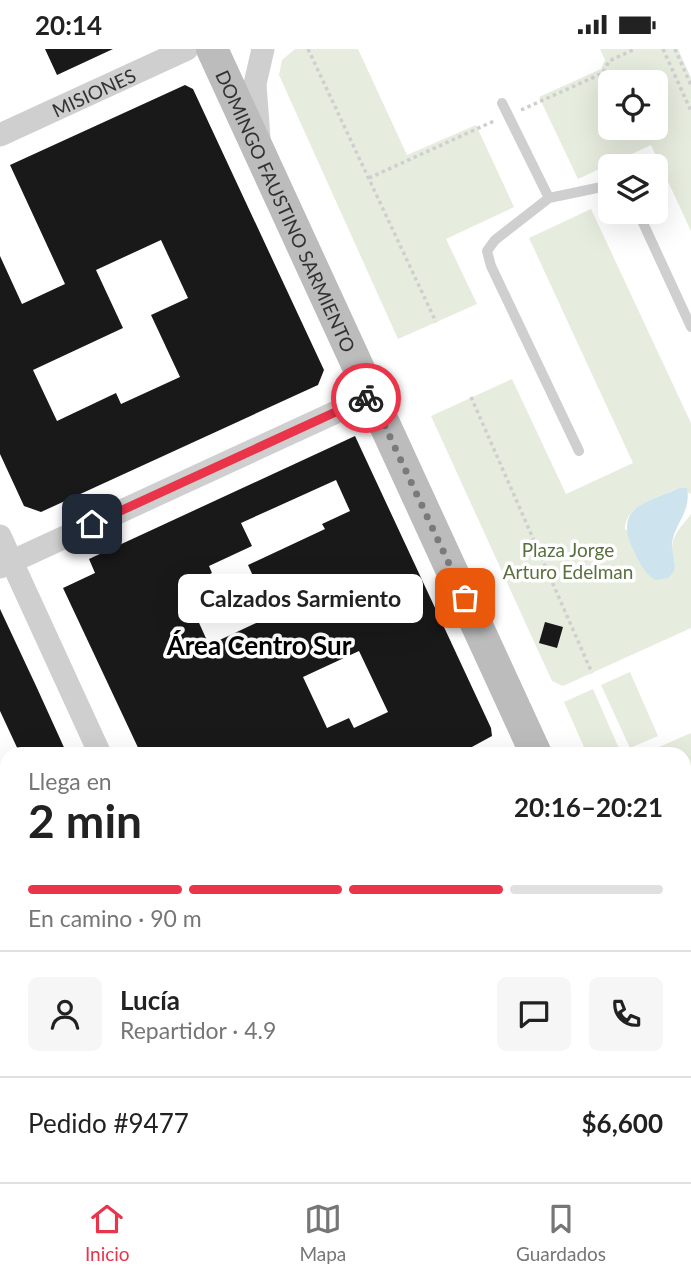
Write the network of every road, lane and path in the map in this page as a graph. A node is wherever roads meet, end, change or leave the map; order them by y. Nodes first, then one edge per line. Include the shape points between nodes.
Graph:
1 (187, 49) edge
2 (212, 49) edge
3 (263, 49) edge
4 (308, 49) edge
5 (663, 49) edge
6 (674, 49) edge
7 (691, 85) edge
8 (502, 103) dead end
9 (691, 111) edge
10 (0, 135) edge
11 (261, 155) junction
12 (598, 188) edge
13 (549, 198) junction
14 (644, 224) edge
15 (436, 321) dead end
16 (691, 327) edge
17 (371, 396) junction
18 (471, 397) dead end
19 (579, 451) dead end
20 (0, 536) edge
21 (6, 564) edge
22 (592, 673) dead end
23 (97, 747) edge
24 (531, 747) edge

1 - 10 street, MISIONES
2 - 11 main road, DOMINGO FAUSTINO SARMIENTO
3 - 11 street via 255,83
4 - 15 path
5 - 9 path
6 - 7 path
8 - 13 lane
11 - 17 main road, DOMINGO FAUSTINO SARMIENTO
12 - 13 lane
13 - 19 lane via 487,251
14 - 16 lane
17 - 21 street
17 - 24 main road, DOMINGO FAUSTINO SARMIENTO
18 - 22 path
20 - 21 street
21 - 23 street

